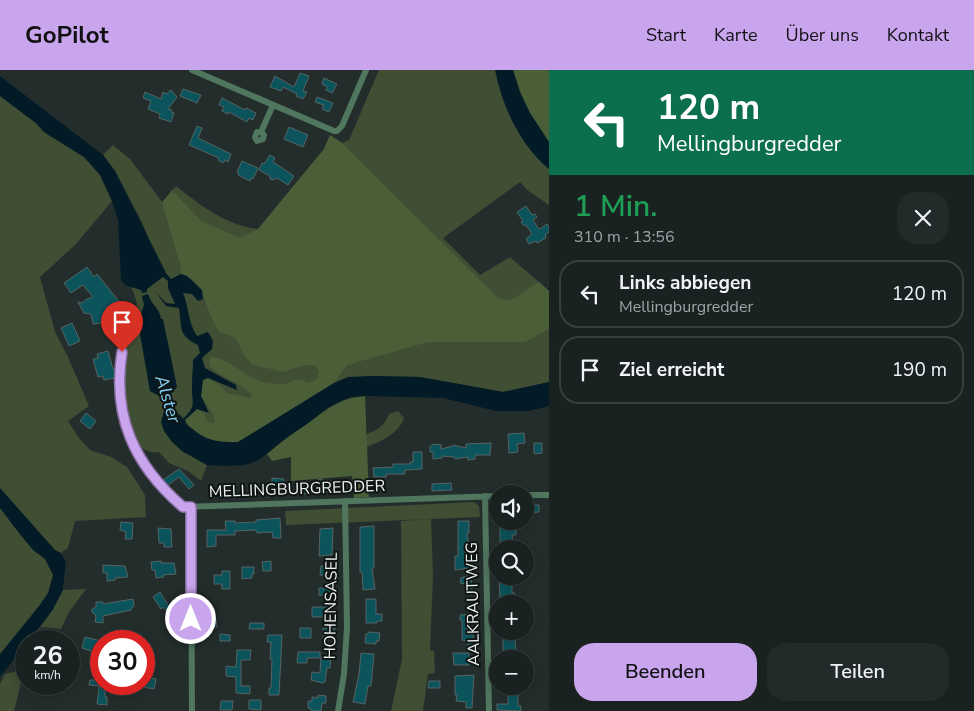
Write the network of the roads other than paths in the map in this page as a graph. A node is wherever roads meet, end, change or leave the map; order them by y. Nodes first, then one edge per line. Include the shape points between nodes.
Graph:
1 (192, 70) edge
2 (366, 70) edge
3 (273, 105) junction
4 (261, 132) dead end
5 (122, 352) dead end
6 (534, 495) edge
7 (549, 495) edge
8 (485, 496) junction
9 (489, 496) edge
10 (345, 501) junction
11 (191, 507) junction
12 (192, 711) edge
13 (338, 711) edge
14 (489, 711) edge

1 - 3 street
2 - 3 street via 337,131
3 - 4 street
5 - 11 street, MELLINGBURGREDDER via 122,414 133,447 166,491 183,507
6 - 7 street
8 - 9 street, MELLINGBURGREDDER
8 - 10 street, MELLINGBURGREDDER
8 - 14 street, AALKRAUTWEG
10 - 11 street, MELLINGBURGREDDER
10 - 13 street, HOHENSASEL via 347,627
11 - 12 street

